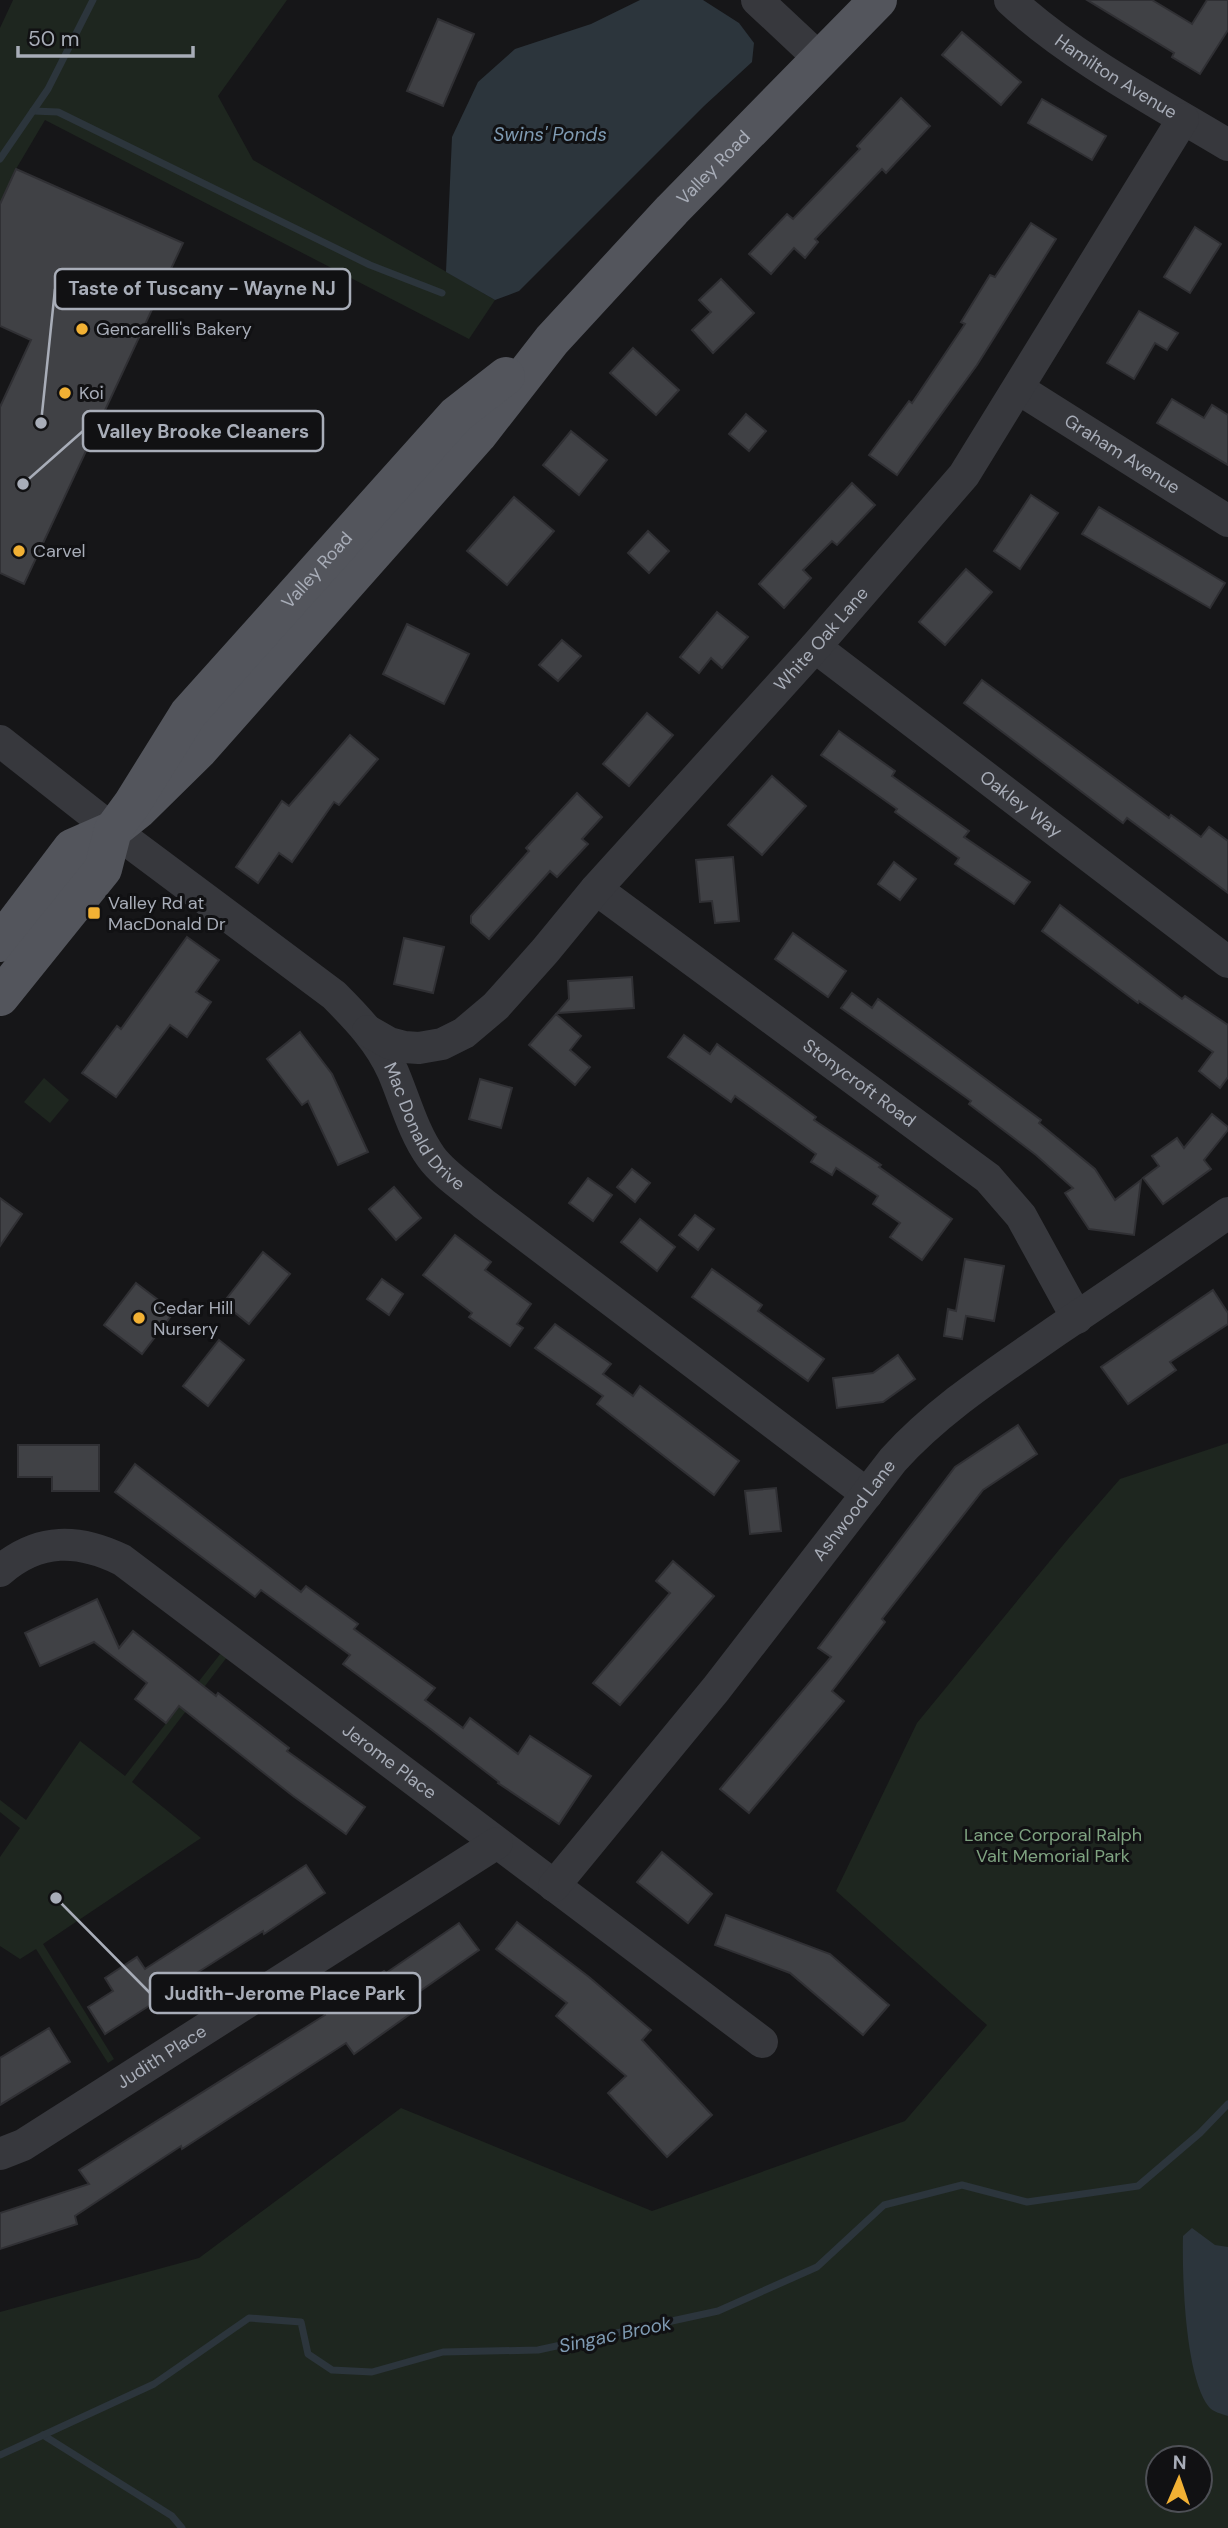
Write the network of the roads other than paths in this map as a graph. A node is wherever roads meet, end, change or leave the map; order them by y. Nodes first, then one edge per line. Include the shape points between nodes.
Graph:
1 (757, 0) edge
2 (878, 0) edge
3 (1010, 0) edge
4 (820, 59) junction
5 (1183, 119) junction
6 (1227, 142) edge
7 (1019, 388) junction
8 (1228, 521) edge
9 (815, 647) junction
10 (0, 741) edge
11 (113, 830) junction
12 (596, 889) junction
13 (0, 943) edge
14 (1228, 962) edge
15 (0, 996) edge
16 (368, 1031) junction
17 (1228, 1213) edge
18 (1077, 1318) junction
19 (867, 1494) junction
20 (0, 1571) edge
21 (498, 1843) junction
22 (554, 1886) junction
23 (762, 2042) dead end
24 (0, 2154) edge

1 - 4 street
2 - 4 main road, Valley Road
3 - 5 street, Hamilton Avenue via 1060,40
4 - 11 main road, Valley Road via 671,210 552,340 478,435 199,750
5 - 6 street, Hamilton Avenue
5 - 7 street, White Oak Lane
7 - 8 street, Graham Avenue
7 - 9 street, White Oak Lane via 964,475
9 - 12 street, White Oak Lane
9 - 14 street, Oakley Way
10 - 11 street, Mac Donald Drive
11 - 13 main road, Valley Road via 72,848
11 - 15 main road via 103,869
11 - 16 street, Mac Donald Drive via 334,995
12 - 16 street, White Oak Lane via 496,1006 464,1033 419,1048 389,1043
12 - 18 street, Stonycroft Road via 988,1178 1021,1216
16 - 19 street, Mac Donald Drive via 393,1072 431,1157 446,1171
17 - 18 street, Ashwood Lane
18 - 19 street, Ashwood Lane via 936,1417
19 - 22 street, Ashwood Lane via 716,1689
20 - 21 street, Jerome Place via 31,1551 56,1545 98,1549 122,1560
21 - 22 street, Jerome Place
21 - 24 street, Judith Place via 33,2138
22 - 23 street, Jerome Place

